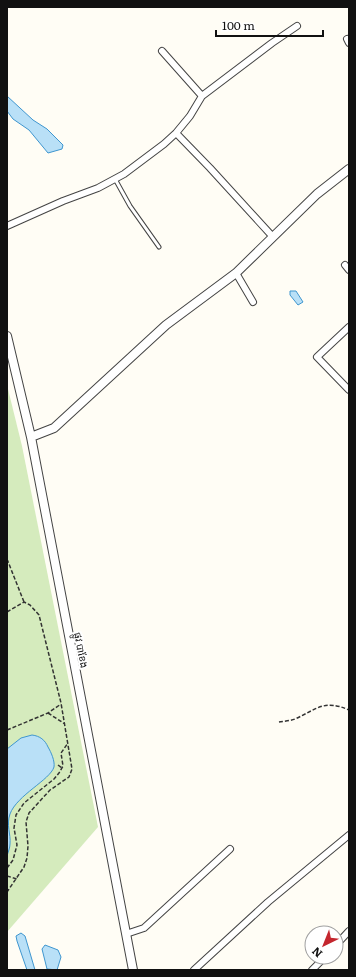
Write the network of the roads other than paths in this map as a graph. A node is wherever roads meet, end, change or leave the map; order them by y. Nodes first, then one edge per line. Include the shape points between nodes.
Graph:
1 (297, 26) dead end
2 (162, 51) dead end
3 (202, 96) junction
4 (176, 134) junction
5 (349, 169) edge
6 (115, 179) junction
7 (7, 226) edge
8 (273, 236) junction
9 (159, 247) dead end
10 (236, 273) junction
11 (253, 302) dead end
12 (349, 327) edge
13 (7, 336) edge
14 (349, 390) edge
15 (31, 437) junction
16 (349, 835) edge
17 (230, 850) dead end
18 (126, 934) junction
19 (133, 970) edge
20 (194, 970) edge

1 - 3 street
2 - 3 street
3 - 4 street
4 - 6 street via 151,155
4 - 8 street
5 - 8 street via 317,194
6 - 7 street
6 - 9 lane via 130,206
8 - 10 street
10 - 11 street
10 - 15 street via 166,325 54,428
12 - 14 street via 317,357
13 - 15 street, ផ្លូវ បាខែង
15 - 18 street, ផ្លូវ បាខែង
16 - 20 street via 268,902
17 - 18 street via 144,928
18 - 19 street, ផ្លូវ បាខែង

